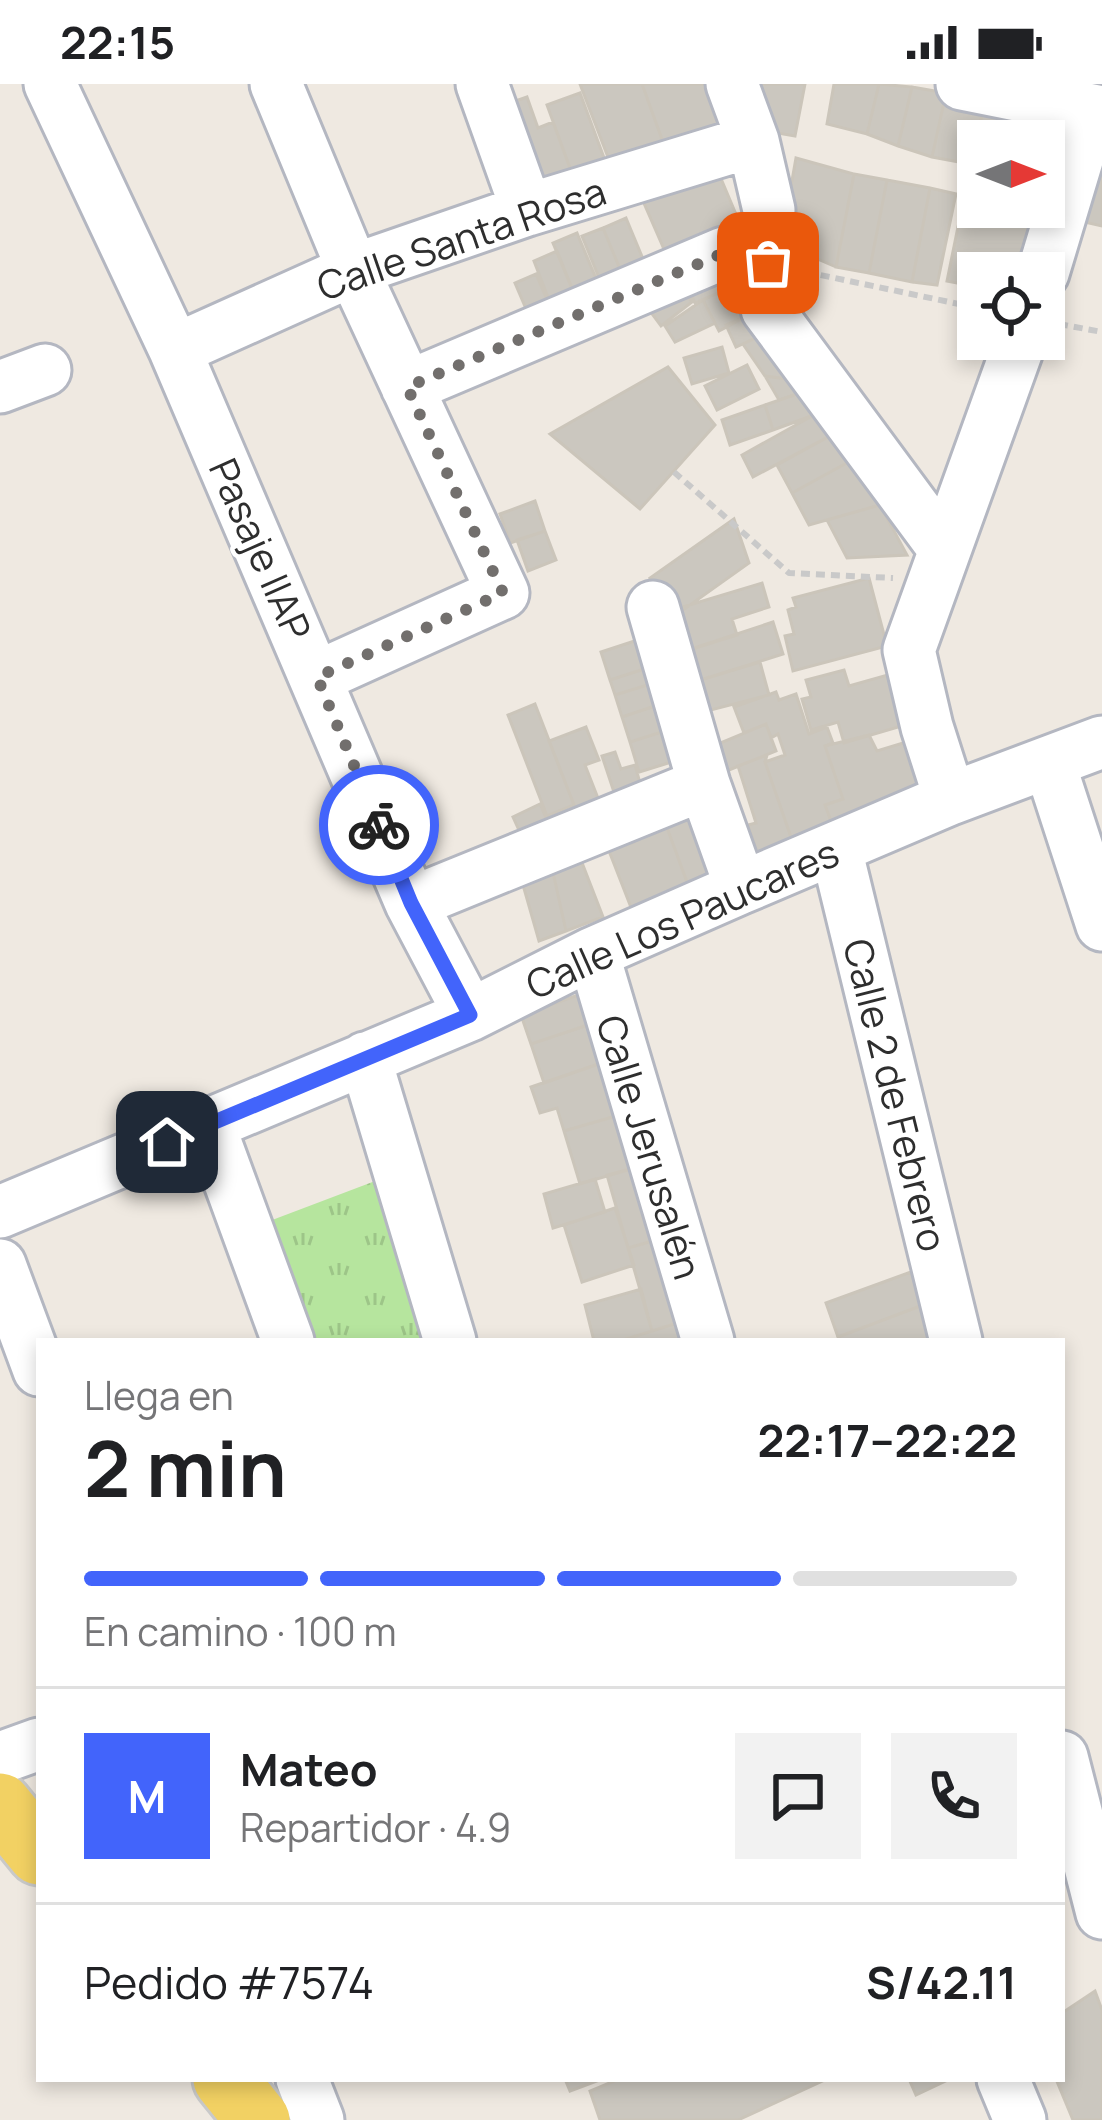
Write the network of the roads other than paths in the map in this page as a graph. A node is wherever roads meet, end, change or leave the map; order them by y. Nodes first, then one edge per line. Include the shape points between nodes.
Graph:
1 (50, 84) edge
2 (276, 84) edge
3 (482, 84) edge
4 (732, 84) edge
5 (962, 84) edge
6 (1097, 111) edge
7 (753, 141) junction
8 (527, 210) junction
9 (1050, 252) edge
10 (768, 263) junction
11 (353, 270) junction
12 (175, 350) junction
13 (1014, 360) edge
14 (407, 387) junction
15 (938, 563) junction
16 (653, 607) dead end
17 (317, 677) junction
18 (1102, 742) edge
19 (1049, 762) junction
20 (704, 784) junction
21 (950, 799) junction
22 (836, 850) junction
23 (741, 888) junction
24 (411, 903) junction
25 (1102, 925) edge
26 (592, 953) junction
27 (470, 1015) junction
28 (364, 1058) junction
29 (209, 1125) junction
30 (0, 1212) edge
31 (0, 1264) edge
32 (288, 1338) edge
33 (449, 1338) edge
34 (707, 1338) edge
35 (955, 1338) edge
36 (36, 1362) edge
37 (36, 1745) edge
38 (0, 1758) edge
39 (1065, 1769) edge
40 (0, 1805) edge
41 (36, 1848) edge
42 (1102, 1913) edge
43 (227, 2082) edge
44 (303, 2082) edge
45 (1004, 2082) edge
46 (258, 2120) edge
47 (318, 2120) edge
48 (1020, 2120) edge

1 - 12 street, Pasaje IIAP
2 - 11 street
3 - 8 street
4 - 7 street
5 - 6 street
6 - 9 street
7 - 8 street, Calle Santa Rosa
7 - 10 street via 769,210
8 - 11 street, Calle Santa Rosa
10 - 14 street via 724,253
10 - 15 street via 766,309
11 - 12 street, Calle Santa Rosa
11 - 14 street
12 - 17 street, Pasaje IIAP
13 - 15 street
14 - 17 street via 503,593
15 - 21 street via 909,650
16 - 20 street
17 - 24 street, Pasaje IIAP
18 - 19 street, Calle Los Paucares
19 - 21 street, Calle Los Paucares
19 - 25 street
20 - 23 street
20 - 24 street
21 - 22 street, Calle Los Paucares
22 - 23 street, Calle Los Paucares
22 - 35 street, Calle 2 de Febrero
23 - 26 street, Calle Los Paucares
24 - 27 street, Pasaje IIAP
26 - 27 street, Calle Los Paucares
26 - 34 street, Calle Jerusalén
27 - 28 street, Calle Los Paucares
28 - 29 street, Calle Los Paucares
28 - 33 street
29 - 30 street, Calle Los Paucares
29 - 32 street
31 - 36 street
37 - 38 street
39 - 42 street
40 - 41 main road
43 - 46 main road
44 - 47 street
45 - 48 street

